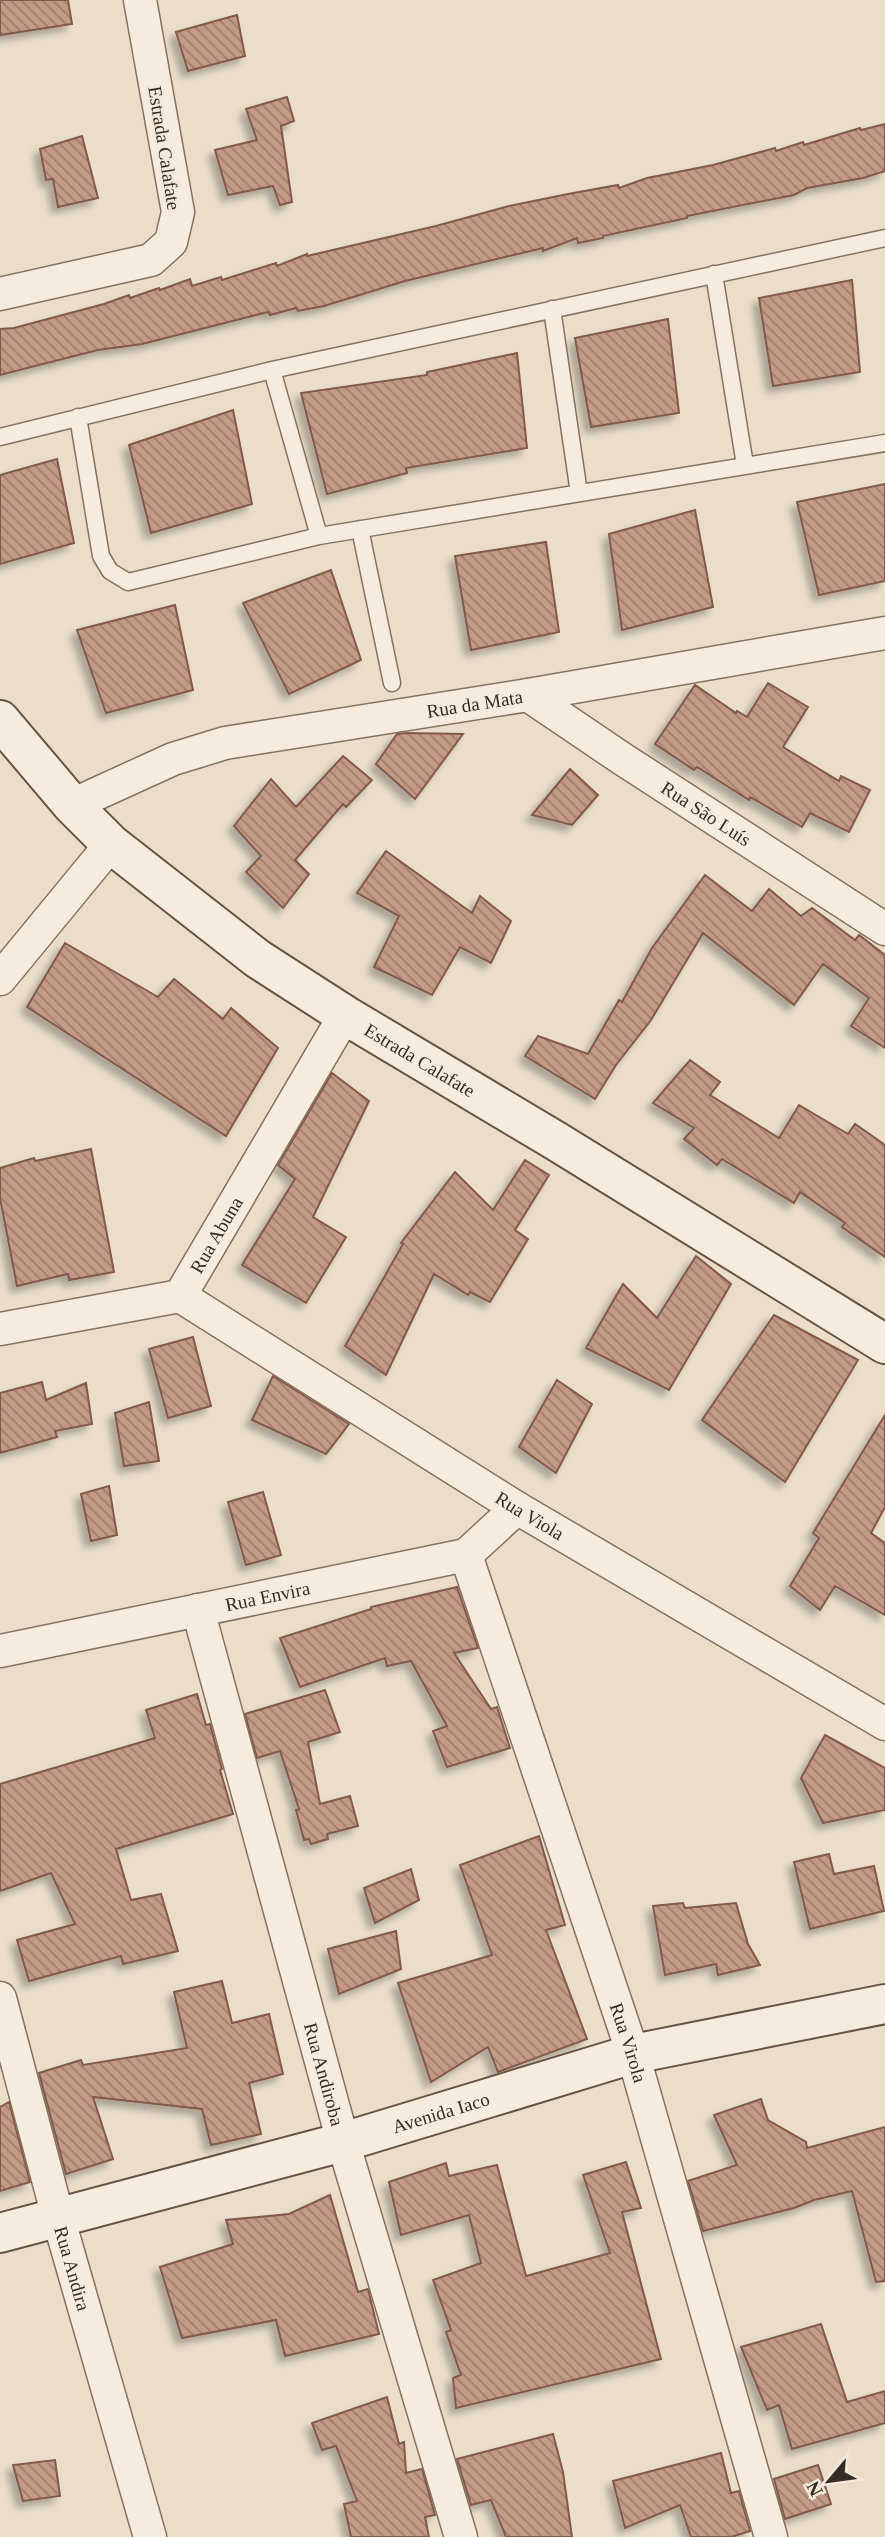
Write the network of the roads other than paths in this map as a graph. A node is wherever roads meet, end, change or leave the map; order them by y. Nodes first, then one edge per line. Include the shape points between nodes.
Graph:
1 (140, 0) edge
2 (885, 239) edge
3 (714, 274) junction
4 (0, 294) edge
5 (552, 309) junction
6 (272, 370) junction
7 (78, 417) junction
8 (0, 437) edge
9 (885, 443) edge
10 (745, 465) junction
11 (579, 493) junction
12 (360, 529) junction
13 (318, 536) junction
14 (885, 633) edge
15 (392, 683) dead end
16 (528, 695) junction
17 (0, 720) edge
18 (72, 805) junction
19 (111, 844) junction
20 (885, 929) edge
21 (0, 979) edge
22 (345, 1015) junction
23 (180, 1296) junction
24 (0, 1329) edge
25 (885, 1344) edge
26 (517, 1508) junction
27 (467, 1555) junction
28 (198, 1610) junction
29 (0, 1651) edge
30 (885, 1724) edge
31 (0, 1998) edge
32 (885, 2004) edge
33 (633, 2054) junction
34 (343, 2142) junction
35 (58, 2217) junction
36 (0, 2233) edge
37 (150, 2537) edge
38 (460, 2537) edge
39 (771, 2537) edge

1 - 4 street, Estrada Calafate via 178,212 171,242 151,260
2 - 3 lane
3 - 5 lane
3 - 10 lane
5 - 6 lane
5 - 11 lane
6 - 7 lane
6 - 13 lane
7 - 8 lane
7 - 13 lane via 101,556 110,571 128,582
9 - 10 lane
10 - 11 lane
11 - 12 lane
12 - 13 lane
12 - 15 lane
14 - 16 street, Rua da Mata
16 - 18 street, Rua da Mata via 225,743 173,759
16 - 20 street, Rua São Luís
17 - 18 street, Estrada Calafate
18 - 19 street, Estrada Calafate
19 - 21 street
19 - 22 street, Estrada Calafate via 258,959
22 - 23 street, Rua Abuna
22 - 25 street, Estrada Calafate
23 - 24 street, Rua Abuna
23 - 26 street, Rua Viola
26 - 27 street
26 - 30 street, Rua Viola
27 - 28 street, Rua Envira
27 - 33 street, Rua Virola
28 - 29 street, Rua Envira
28 - 34 street, Rua Andiroba
31 - 35 street, Rua Andira
32 - 33 street, Avenida Iaco
33 - 34 street, Avenida Iaco
33 - 39 street, Rua Virola
34 - 35 street, Avenida Iaco
34 - 38 street, Rua Andiroba
35 - 36 street, Avenida Iaco
35 - 37 street, Rua Andira

